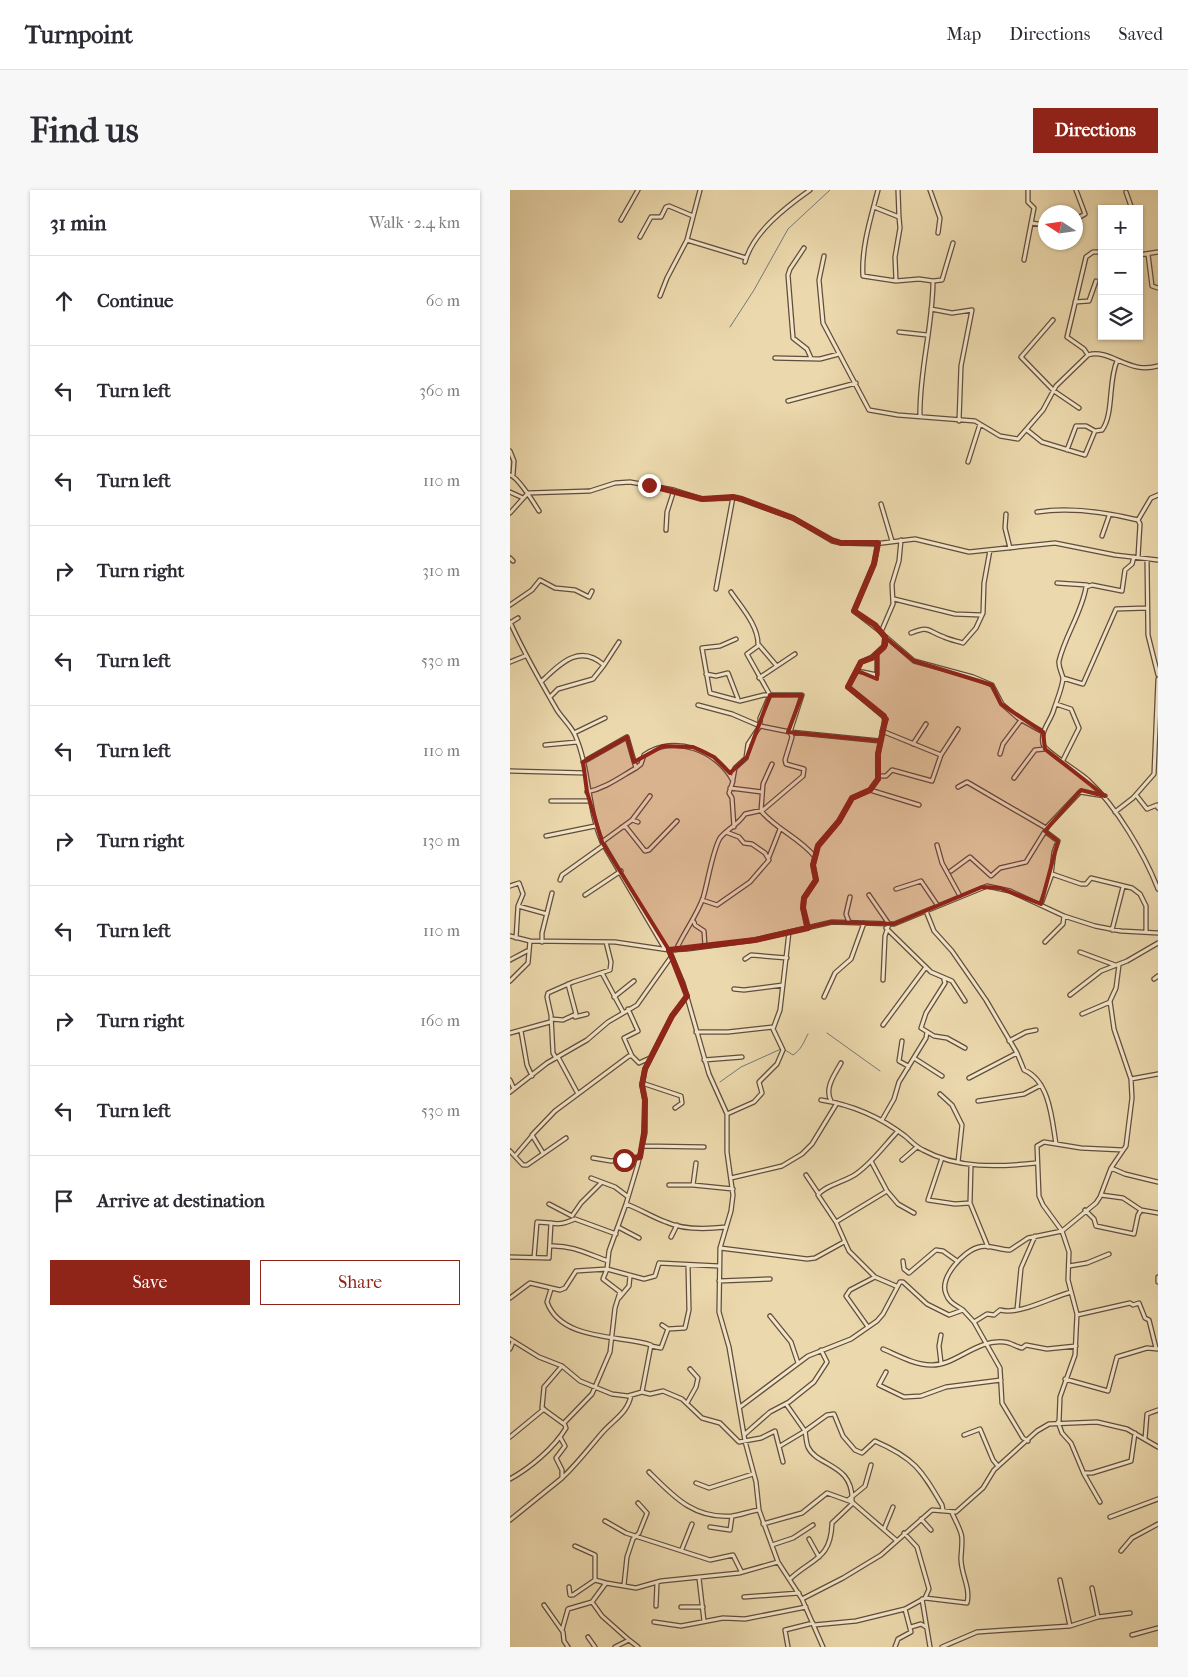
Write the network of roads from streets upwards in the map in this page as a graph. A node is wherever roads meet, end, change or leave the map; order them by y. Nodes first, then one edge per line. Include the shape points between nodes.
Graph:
1 (638, 190) edge
2 (700, 190) edge
3 (810, 190) edge
4 (878, 190) edge
5 (898, 190) edge
6 (930, 190) edge
7 (1028, 190) edge
8 (1076, 190) edge
9 (1126, 192) dead end
10 (1082, 205) edge
11 (1131, 205) edge
12 (874, 207) junction
13 (693, 216) junction
14 (899, 217) junction
15 (621, 220) dead end
16 (1031, 223) junction
17 (1038, 224) edge
18 (938, 233) dead end
19 (640, 237) dead end
20 (687, 240) junction
21 (953, 243) dead end
22 (804, 248) dead end
23 (1098, 252) edge
24 (1158, 252) edge
25 (1148, 254) junction
26 (1143, 255) edge
27 (824, 256) dead end
28 (1024, 260) dead end
29 (896, 281) junction
30 (933, 281) junction
31 (1096, 281) dead end
32 (1158, 288) edge
33 (660, 296) dead end
34 (1074, 302) junction
35 (930, 309) junction
36 (1053, 320) dead end
37 (899, 332) dead end
38 (927, 335) junction
39 (839, 354) junction
40 (1088, 355) junction
41 (775, 358) dead end
42 (811, 358) junction
43 (1117, 361) junction
44 (1158, 366) edge
45 (856, 383) junction
46 (1054, 391) junction
47 (788, 401) dead end
48 (1079, 408) dead end
49 (920, 416) junction
50 (960, 421) junction
51 (980, 424) junction
52 (1027, 430) junction
53 (1095, 431) junction
54 (1066, 450) junction
55 (510, 451) edge
56 (968, 462) dead end
57 (512, 476) edge
58 (674, 490) junction
59 (510, 492) edge
60 (1158, 495) edge
61 (525, 496) junction
62 (733, 497) junction
63 (881, 504) dead end
64 (539, 511) dead end
65 (1037, 512) dead end
66 (510, 513) edge
67 (1006, 514) dead end
68 (1109, 516) junction
69 (1138, 520) junction
70 (666, 530) dead end
71 (1102, 536) dead end
72 (910, 539) junction
73 (900, 540) junction
74 (892, 541) junction
75 (878, 543) junction
76 (901, 547) junction
77 (1010, 548) junction
78 (990, 550) junction
79 (1136, 557) junction
80 (1147, 559) junction
81 (1158, 560) edge
82 (1057, 584) dead end
83 (1088, 585) junction
84 (716, 589) dead end
85 (592, 591) dead end
86 (731, 592) dead end
87 (894, 599) junction
88 (510, 605) edge
89 (1147, 608) junction
90 (982, 615) junction
91 (518, 618) dead end
92 (510, 623) edge
93 (881, 632) junction
94 (911, 633) dead end
95 (885, 637) junction
96 (736, 639) dead end
97 (619, 642) dead end
98 (758, 644) junction
99 (795, 654) dead end
100 (877, 654) junction
101 (525, 656) junction
102 (510, 662) edge
103 (604, 664) junction
104 (776, 665) junction
105 (858, 670) junction
106 (706, 674) junction
107 (1158, 677) edge
108 (759, 678) junction
109 (1063, 678) junction
110 (541, 682) junction
111 (770, 695) junction
112 (550, 697) junction
113 (738, 700) junction
114 (1056, 704) junction
115 (698, 705) dead end
116 (605, 718) dead end
117 (1021, 720) junction
118 (926, 724) dead end
119 (760, 726) junction
120 (958, 729) dead end
121 (882, 731) junction
122 (790, 732) junction
123 (1043, 732) junction
124 (574, 733) junction
125 (880, 741) junction
126 (577, 742) junction
127 (913, 744) junction
128 (545, 745) dead end
129 (1046, 749) junction
130 (1000, 754) dead end
131 (941, 755) junction
132 (1063, 760) junction
133 (583, 762) junction
134 (772, 764) dead end
135 (636, 768) junction
136 (510, 771) edge
137 (586, 773) junction
138 (1158, 775) edge
139 (878, 776) junction
140 (1152, 777) junction
141 (1014, 778) dead end
142 (733, 779) junction
143 (958, 787) dead end
144 (730, 788) junction
145 (870, 790) junction
146 (588, 792) junction
147 (762, 792) junction
148 (1136, 795) junction
149 (650, 796) dead end
150 (1105, 796) junction
151 (550, 801) dead end
152 (589, 801) junction
153 (919, 805) dead end
154 (1158, 808) edge
155 (761, 811) junction
156 (1115, 812) junction
157 (632, 820) junction
158 (677, 821) dead end
159 (638, 822) dead end
160 (595, 826) junction
161 (622, 827) junction
162 (734, 827) junction
163 (780, 829) junction
164 (1047, 830) junction
165 (726, 832) junction
166 (546, 836) dead end
167 (603, 843) junction
168 (937, 845) dead end
169 (769, 857) junction
170 (815, 857) junction
171 (621, 871) junction
172 (950, 871) dead end
173 (1051, 874) junction
174 (560, 880) dead end
175 (1157, 881) edge
176 (510, 886) edge
177 (1123, 887) junction
178 (896, 889) dead end
179 (1158, 889) edge
180 (552, 893) dead end
181 (585, 895) dead end
182 (869, 895) dead end
183 (960, 896) junction
184 (850, 897) dead end
185 (702, 900) junction
186 (1041, 904) junction
187 (518, 906) junction
188 (938, 906) junction
189 (926, 911) junction
190 (547, 914) junction
191 (1064, 916) junction
192 (694, 921) junction
193 (849, 922) junction
194 (864, 923) junction
195 (887, 926) junction
196 (808, 928) junction
197 (1112, 930) junction
198 (790, 932) junction
199 (1146, 932) junction
200 (1158, 933) edge
201 (510, 936) edge
202 (516, 938) junction
203 (530, 941) junction
204 (542, 942) junction
205 (606, 942) junction
206 (1044, 942) dead end
207 (1158, 943) edge
208 (705, 946) junction
209 (667, 950) junction
210 (676, 950) junction
211 (528, 951) junction
212 (1080, 952) dead end
213 (671, 957) junction
214 (787, 958) junction
215 (745, 959) dead end
216 (510, 960) edge
217 (1117, 965) junction
218 (926, 967) junction
219 (602, 973) junction
220 (883, 980) dead end
221 (944, 980) junction
222 (510, 981) edge
223 (634, 982) dead end
224 (568, 984) junction
225 (782, 985) junction
226 (734, 989) dead end
227 (1070, 995) dead end
228 (687, 996) junction
229 (614, 997) junction
230 (824, 997) dead end
231 (965, 1001) dead end
232 (1110, 1001) junction
233 (628, 1010) junction
234 (623, 1012) junction
235 (587, 1014) dead end
236 (1082, 1014) dead end
237 (574, 1017) junction
238 (550, 1021) junction
239 (883, 1025) dead end
240 (773, 1026) junction
241 (1036, 1030) dead end
242 (521, 1031) junction
243 (696, 1032) junction
244 (927, 1032) junction
245 (510, 1033) edge
246 (902, 1041) dead end
247 (1009, 1041) junction
248 (966, 1048) dead end
249 (1017, 1053) junction
250 (632, 1056) junction
251 (557, 1057) junction
252 (742, 1057) dead end
253 (651, 1058) junction
254 (914, 1058) junction
255 (704, 1060) junction
256 (841, 1063) dead end
257 (908, 1069) junction
258 (1158, 1074) edge
259 (532, 1076) junction
260 (942, 1076) dead end
261 (970, 1078) dead end
262 (1131, 1079) junction
263 (510, 1080) edge
264 (642, 1083) junction
265 (1041, 1085) junction
266 (514, 1089) junction
267 (510, 1092) edge
268 (578, 1094) junction
269 (940, 1094) dead end
270 (821, 1100) dead end
271 (832, 1101) junction
272 (978, 1101) dead end
273 (837, 1102) junction
274 (674, 1108) dead end
275 (727, 1114) junction
276 (882, 1120) junction
277 (898, 1131) junction
278 (532, 1135) junction
279 (566, 1138) dead end
280 (1056, 1144) junction
281 (643, 1146) junction
282 (704, 1147) dead end
283 (917, 1147) junction
284 (1124, 1150) junction
285 (510, 1151) edge
286 (543, 1153) junction
287 (515, 1156) junction
288 (640, 1157) junction
289 (594, 1158) dead end
290 (942, 1158) junction
291 (902, 1160) dead end
292 (871, 1161) junction
293 (958, 1162) junction
294 (696, 1163) dead end
295 (1036, 1163) junction
296 (971, 1165) junction
297 (1111, 1168) junction
298 (806, 1175) dead end
299 (591, 1178) dead end
300 (730, 1178) junction
301 (1158, 1182) edge
302 (601, 1183) junction
303 (693, 1184) junction
304 (669, 1185) dead end
305 (732, 1189) junction
306 (887, 1191) junction
307 (818, 1193) junction
308 (1101, 1195) junction
309 (627, 1196) junction
310 (970, 1203) junction
311 (549, 1204) dead end
312 (626, 1204) junction
313 (1085, 1210) junction
314 (1141, 1210) junction
315 (914, 1213) dead end
316 (1158, 1213) edge
317 (573, 1217) junction
318 (552, 1222) junction
319 (836, 1222) junction
320 (677, 1225) junction
321 (618, 1227) junction
322 (726, 1227) junction
323 (1062, 1231) junction
324 (616, 1234) junction
325 (1035, 1236) junction
326 (639, 1238) dead end
327 (671, 1238) dead end
328 (844, 1242) junction
329 (551, 1246) junction
330 (988, 1247) junction
331 (720, 1248) junction
332 (1109, 1254) dead end
333 (511, 1258) edge
334 (534, 1258) junction
335 (608, 1261) junction
336 (903, 1261) dead end
337 (956, 1261) junction
338 (688, 1265) junction
339 (719, 1266) junction
340 (1069, 1266) junction
341 (607, 1268) junction
342 (630, 1276) junction
343 (875, 1277) junction
344 (1158, 1277) edge
345 (770, 1279) dead end
346 (719, 1281) junction
347 (1158, 1282) edge
348 (896, 1286) junction
349 (551, 1289) junction
350 (1071, 1292) junction
351 (510, 1298) edge
352 (619, 1298) junction
353 (963, 1310) junction
354 (1017, 1310) junction
355 (1077, 1315) junction
356 (770, 1316) dead end
357 (974, 1322) junction
358 (662, 1325) dead end
359 (868, 1327) junction
360 (668, 1329) junction
361 (941, 1335) dead end
362 (512, 1340) edge
363 (610, 1340) junction
364 (987, 1344) junction
365 (651, 1346) junction
366 (1076, 1346) junction
367 (1157, 1348) edge
368 (510, 1349) edge
369 (884, 1349) dead end
370 (821, 1350) junction
371 (798, 1363) junction
372 (941, 1363) junction
373 (562, 1366) junction
374 (690, 1369) dead end
375 (886, 1372) dead end
376 (1001, 1380) junction
377 (1065, 1380) junction
378 (596, 1386) junction
379 (642, 1392) junction
380 (631, 1395) junction
381 (687, 1404) junction
382 (786, 1404) junction
383 (740, 1407) junction
384 (544, 1409) junction
385 (1158, 1410) edge
386 (1058, 1422) junction
387 (565, 1424) junction
388 (805, 1431) junction
389 (1135, 1433) junction
390 (744, 1434) junction
391 (964, 1435) dead end
392 (510, 1437) edge
393 (560, 1437) junction
394 (1145, 1439) junction
395 (745, 1441) junction
396 (1028, 1441) junction
397 (780, 1446) junction
398 (1158, 1447) edge
399 (783, 1462) dead end
400 (871, 1465) dead end
401 (998, 1466) junction
402 (648, 1472) dead end
403 (1084, 1473) junction
404 (753, 1474) junction
405 (562, 1478) junction
406 (510, 1479) edge
407 (696, 1482) dead end
408 (853, 1495) junction
409 (1158, 1499) edge
410 (848, 1500) junction
411 (638, 1502) dead end
412 (853, 1502) junction
413 (1100, 1502) dead end
414 (893, 1507) dead end
415 (759, 1510) junction
416 (942, 1510) junction
417 (952, 1513) junction
418 (732, 1516) junction
419 (921, 1518) junction
420 (1110, 1518) dead end
421 (510, 1520) edge
422 (605, 1521) dead end
423 (692, 1524) dead end
424 (763, 1524) junction
425 (1158, 1524) edge
426 (813, 1525) dead end
427 (710, 1527) dead end
428 (884, 1529) junction
429 (931, 1530) dead end
430 (904, 1533) junction
431 (636, 1536) junction
432 (809, 1539) dead end
433 (896, 1540) junction
434 (575, 1546) dead end
435 (772, 1546) junction
436 (682, 1549) junction
437 (1121, 1551) dead end
438 (819, 1557) junction
439 (778, 1562) junction
440 (741, 1571) junction
441 (699, 1578) junction
442 (790, 1579) junction
443 (595, 1580) junction
444 (1060, 1580) dead end
445 (606, 1583) junction
446 (657, 1583) junction
447 (624, 1586) junction
448 (569, 1587) dead end
449 (1092, 1588) dead end
450 (799, 1593) junction
451 (744, 1596) dead end
452 (923, 1598) junction
453 (802, 1600) junction
454 (592, 1602) junction
455 (544, 1605) dead end
456 (656, 1606) dead end
457 (703, 1607) junction
458 (681, 1608) dead end
459 (806, 1608) junction
460 (905, 1609) junction
461 (1130, 1613) dead end
462 (1098, 1617) junction
463 (704, 1621) junction
464 (654, 1622) dead end
465 (814, 1624) junction
466 (1070, 1626) junction
467 (911, 1627) junction
468 (926, 1627) junction
469 (1158, 1628) edge
470 (562, 1630) junction
471 (1132, 1635) dead end
472 (588, 1638) dead end
473 (629, 1640) junction
474 (568, 1647) edge
475 (595, 1647) edge
476 (616, 1647) edge
477 (638, 1647) edge
478 (788, 1647) edge
479 (823, 1647) edge
480 (896, 1647) edge
481 (930, 1647) edge
482 (942, 1647) edge

1 - 15 street
2 - 13 street
3 - 20 street via 763,230 746,260
4 - 12 street
5 - 14 street
6 - 18 street via 940,218
7 - 16 street via 1028,202 1034,208
8 - 10 street
9 - 11 street
12 - 14 street
12 - 29 street via 863,276
13 - 19 street via 666,206 661,217 652,217
13 - 20 street
14 - 29 street
16 - 17 street
16 - 28 street
20 - 33 street
21 - 30 street via 942,280
22 - 42 street via 788,275 790,320 793,338 807,349
23 - 34 street via 1086,257
24 - 25 street
25 - 26 street
25 - 32 street via 1152,286
27 - 39 street via 819,280 822,318
29 - 30 street
30 - 35 street
31 - 34 street via 1089,301
34 - 40 street via 1067,337
35 - 38 street
35 - 50 street via 952,313 972,310 961,366
36 - 46 street via 1021,357
37 - 38 street
38 - 49 street
39 - 42 street
39 - 45 street
40 - 43 street via 1103,354
40 - 46 street
41 - 42 street
43 - 44 street via 1147,369
43 - 53 street via 1108,420 1102,430
45 - 47 street
45 - 49 street via 870,410
46 - 48 street
46 - 52 street
49 - 50 street
50 - 51 street
51 - 52 street via 1000,436 1018,440
51 - 56 street
52 - 54 street via 1042,442
53 - 54 street via 1085,455
53 - 54 street via 1086,426 1076,426
55 - 57 street via 514,461
57 - 61 street via 523,485
58 - 61 street via 618,482 590,491 533,492
58 - 62 street via 702,499
58 - 70 street
59 - 61 street
60 - 69 street via 1151,498
61 - 64 street
61 - 66 street
62 - 75 street via 793,518 836,542
62 - 84 street
63 - 74 street
65 - 68 street via 1052,509 1090,511
67 - 77 street via 1005,528
68 - 69 street
68 - 71 street
69 - 79 street
72 - 73 street
72 - 76 street
72 - 78 street via 932,541 964,552
73 - 74 street
73 - 76 street
74 - 75 street
75 - 93 street via 874,564 854,611
76 - 87 street via 892,584
77 - 78 street
77 - 79 street via 1055,543
78 - 90 street
79 - 80 street
79 - 83 street via 1125,570 1122,591
80 - 81 street
80 - 89 street
82 - 83 street
83 - 109 street via 1059,662
85 - 88 street via 589,597 575,590 555,588 540,580 532,590
86 - 98 street via 751,622
87 - 90 street via 955,614
87 - 93 street
89 - 107 street via 1148,635
89 - 109 street via 1116,609 1083,684
90 - 94 street via 963,643 942,637 930,629
91 - 92 street
92 - 101 street
93 - 95 street
95 - 100 street via 884,647
95 - 117 street via 914,662 992,685 1001,703
96 - 106 street via 720,646 702,648
97 - 103 street
98 - 104 street
98 - 108 street via 747,654
99 - 104 street
100 - 105 street via 862,661
100 - 105 street via 877,675
101 - 102 street
101 - 110 street
103 - 110 street via 587,655 576,655
103 - 112 street via 593,678 558,689
104 - 108 street
105 - 121 street via 848,687 884,716
106 - 113 street via 710,693
106 - 113 street via 728,673
107 - 140 street
108 - 111 street
109 - 114 street
110 - 112 street
111 - 113 street
111 - 119 street
111 - 122 street via 802,695
112 - 124 street
114 - 123 street
114 - 132 street via 1071,709 1079,728
115 - 119 street
116 - 124 street
117 - 123 street
117 - 130 street via 1003,744
118 - 127 street
119 - 122 street
119 - 142 street via 748,744 746,758 736,767
120 - 131 street
121 - 125 street
121 - 127 street
122 - 125 street
122 - 155 street via 792,737 784,760 786,764 804,769 803,776
123 - 129 street
124 - 126 street
125 - 139 street
126 - 128 street
126 - 133 street
127 - 131 street
129 - 132 street
129 - 141 street via 1035,750
131 - 139 street via 932,781 892,770 886,776
132 - 150 street
133 - 135 street via 627,737
133 - 137 street
134 - 147 street via 763,781
135 - 142 street via 644,755 656,747 693,747 714,757
135 - 146 street via 611,785
136 - 137 street
137 - 146 street
138 - 140 street
139 - 145 street
140 - 148 street
142 - 144 street
143 - 164 street via 967,782 980,788
144 - 147 street
144 - 162 street
145 - 153 street
145 - 170 street via 852,798 839,821 818,846
146 - 152 street
147 - 155 street
148 - 154 street via 1147,809 1157,805
148 - 156 street
149 - 157 street
150 - 156 street
150 - 164 street via 1080,792
151 - 152 street
152 - 160 street
155 - 162 street via 747,813
155 - 163 street
156 - 175 street
157 - 159 street
157 - 161 street
158 - 161 street via 649,850 644,851 626,827
160 - 166 street
160 - 167 street
161 - 167 street
162 - 165 street
163 - 169 street
163 - 170 street
164 - 172 street via 1026,862 1000,868 991,876 970,857
164 - 173 street via 1058,840
165 - 169 street via 752,844
165 - 185 street via 718,842
167 - 171 street
167 - 174 street via 562,874
168 - 183 street via 942,863
169 - 185 street via 768,863 758,873 715,906
170 - 196 street via 815,883 806,892 803,902
171 - 181 street
171 - 209 street
173 - 177 street via 1085,885 1091,878
173 - 186 street
175 - 179 street
176 - 187 street via 519,883 523,892
177 - 197 street
177 - 199 street via 1136,890 1144,901
178 - 188 street via 922,881
180 - 190 street
182 - 195 street
183 - 186 street via 982,886 993,886
183 - 188 street
184 - 193 street via 846,914
185 - 192 street
186 - 191 street
187 - 190 street
187 - 202 street
188 - 189 street
189 - 195 street
189 - 247 street via 934,931 974,982
190 - 204 street
191 - 197 street
191 - 206 street via 1063,924
192 - 208 street via 704,931
192 - 210 street
193 - 194 street
193 - 196 street
194 - 195 street
194 - 230 street via 851,959 835,973
195 - 218 street
195 - 220 street
196 - 198 street
197 - 199 street
198 - 208 street
198 - 214 street
199 - 200 street
201 - 202 street
202 - 203 street
203 - 204 street
203 - 211 street
204 - 205 street
205 - 209 street
205 - 219 street via 611,967
207 - 217 street
208 - 210 street
209 - 210 street
209 - 213 street
211 - 216 street
211 - 222 street via 528,963
212 - 217 street
213 - 228 street
213 - 233 street via 639,1002
214 - 215 street via 751,955
214 - 225 street
217 - 227 street via 1101,971
217 - 232 street via 1116,988
218 - 221 street
218 - 239 street
219 - 224 street
219 - 229 street
221 - 231 street via 955,984
221 - 244 street via 921,1026
223 - 229 street
224 - 237 street via 576,1010
224 - 238 street via 548,992
225 - 226 street
225 - 240 street via 780,1015
228 - 243 street
228 - 253 street via 672,1016
229 - 234 street
232 - 236 street
232 - 262 street via 1114,1029
233 - 234 street
233 - 250 street via 638,1031 624,1038
234 - 251 street via 587,1040
235 - 237 street
237 - 238 street
238 - 242 street
238 - 251 street via 553,1053
240 - 243 street
240 - 275 street via 783,1050 777,1064 758,1082 761,1096
241 - 247 street
242 - 245 street
242 - 259 street
243 - 255 street
244 - 248 street
244 - 254 street
246 - 257 street via 899,1061
247 - 249 street
249 - 261 street
249 - 265 street via 1024,1070
250 - 253 street via 639,1063
250 - 268 street
251 - 259 street
251 - 268 street
252 - 255 street
253 - 264 street
254 - 257 street
254 - 260 street
255 - 275 street
256 - 271 street via 830,1082 828,1094
257 - 276 street
258 - 262 street
259 - 266 street
262 - 284 street via 1132,1098
263 - 266 street
264 - 274 street via 681,1096 682,1103
264 - 281 street via 645,1100
265 - 272 street via 1024,1094
265 - 280 street via 1050,1109
266 - 267 street
268 - 278 street via 555,1111
269 - 293 street via 951,1103 962,1125
270 - 271 street
271 - 273 street
273 - 276 street
273 - 300 street via 812,1144 802,1154 782,1166
275 - 300 street
276 - 277 street
277 - 283 street
277 - 292 street
278 - 286 street
278 - 287 street
279 - 286 street
280 - 284 street
280 - 295 street via 1039,1143
281 - 282 street
281 - 288 street
283 - 290 street
283 - 291 street
284 - 297 street
285 - 287 street
286 - 287 street via 525,1165
288 - 289 street via 611,1161
288 - 309 street
290 - 293 street
290 - 310 street via 928,1200
292 - 306 street
292 - 307 street via 854,1176
293 - 296 street
294 - 303 street
295 - 296 street
295 - 323 street via 1041,1201
296 - 310 street
297 - 301 street
297 - 308 street
298 - 307 street
299 - 302 street
300 - 305 street
302 - 309 street via 615,1187
302 - 317 street via 581,1203
303 - 304 street
303 - 305 street
305 - 322 street
306 - 315 street via 898,1204
306 - 319 street
307 - 319 street via 818,1198
308 - 313 street
308 - 314 street via 1129,1201
309 - 312 street
310 - 330 street
311 - 317 street
312 - 320 street
312 - 321 street
313 - 314 street via 1096,1226 1134,1234
313 - 323 street
314 - 316 street
317 - 318 street via 570,1223
317 - 324 street
318 - 329 street
318 - 334 street via 537,1222
319 - 328 street
320 - 322 street
320 - 327 street
321 - 324 street
321 - 326 street
322 - 331 street
323 - 325 street
323 - 340 street
324 - 335 street
325 - 330 street via 1026,1238 1010,1250
325 - 354 street via 1021,1268
328 - 331 street via 807,1259
328 - 343 street
329 - 334 street via 548,1258
329 - 335 street via 564,1245
330 - 337 street via 976,1248
331 - 339 street
332 - 340 street
333 - 334 street
335 - 341 street
336 - 337 street via 904,1269 909,1273 936,1250
337 - 353 street via 944,1288 949,1301
338 - 339 street
338 - 342 street via 658,1263 655,1276 644,1280
338 - 360 street via 689,1310 685,1328
339 - 346 street
340 - 350 street
341 - 342 street
341 - 349 street via 576,1271 565,1288
341 - 352 street via 603,1279 618,1290
342 - 352 street via 629,1286
343 - 348 street
343 - 359 street via 850,1290 846,1296
344 - 347 street
345 - 346 street
346 - 383 street via 719,1312
348 - 353 street via 905,1282 927,1304 947,1315
348 - 359 street via 883,1314
349 - 351 street via 533,1283
349 - 363 street via 547,1302 552,1313 577,1331
350 - 354 street
350 - 355 street
352 - 363 street
353 - 357 street
354 - 357 street via 1009,1313 1000,1310
355 - 366 street
355 - 367 street via 1130,1302 1133,1305 1139,1303 1149,1320
356 - 371 street via 791,1342
357 - 364 street
358 - 360 street
359 - 370 street via 852,1339
360 - 365 street via 661,1348
361 - 372 street
362 - 368 street
362 - 373 street
363 - 365 street via 622,1339
363 - 378 street via 606,1366
364 - 366 street via 1004,1342 1020,1348 1026,1345 1047,1349
364 - 372 street
364 - 376 street via 1000,1368
365 - 379 street
366 - 377 street
367 - 377 street via 1117,1357 1108,1391
369 - 372 street via 927,1365
370 - 371 street
370 - 382 street via 827,1362 820,1375
371 - 383 street
373 - 378 street via 580,1381
373 - 384 street via 544,1386
374 - 381 street via 698,1378
375 - 376 street via 879,1385 904,1396 921,1396 946,1387
376 - 396 street via 1002,1403
377 - 386 street via 1058,1404
378 - 380 street via 618,1396
378 - 387 street via 584,1405
379 - 380 street
379 - 381 street via 663,1391
380 - 405 street via 630,1403 622,1414
381 - 395 street via 704,1419 720,1423 738,1441
382 - 388 street
382 - 390 street via 770,1412
383 - 390 street
384 - 387 street
384 - 392 street
385 - 394 street via 1147,1414
386 - 389 street via 1098,1422
386 - 396 street via 1049,1424
386 - 403 street
387 - 393 street
388 - 397 street
388 - 408 street via 808,1448 842,1471
388 - 416 street via 834,1414 838,1429 854,1450 862,1453 876,1441 920,1469
389 - 394 street
389 - 403 street via 1132,1460
390 - 395 street
391 - 401 street via 980,1429
393 - 405 street via 565,1446 556,1458
393 - 406 street
394 - 398 street
395 - 397 street via 774,1431
395 - 404 street
396 - 401 street
397 - 399 street
400 - 408 street via 865,1486
401 - 417 street via 976,1495
402 - 418 street via 693,1510 702,1514
403 - 413 street
404 - 407 street via 709,1488
404 - 415 street
405 - 421 street
408 - 410 street
408 - 412 street
409 - 420 street
410 - 412 street
410 - 424 street via 827,1493 802,1513
411 - 431 street via 647,1513
412 - 428 street
412 - 438 street via 832,1523 832,1538
414 - 428 street
415 - 418 street
415 - 424 street
416 - 417 street
416 - 419 street via 932,1510
417 - 452 street via 964,1540 961,1557 969,1595 967,1603
418 - 427 street via 730,1530
419 - 429 street
419 - 430 street
422 - 431 street
423 - 436 street
424 - 435 street
425 - 437 street via 1132,1538
426 - 435 street
428 - 433 street
430 - 433 street
430 - 452 street via 918,1549 929,1585
431 - 436 street
431 - 447 street via 627,1557
432 - 438 street
433 - 453 street via 872,1561
434 - 443 street via 596,1554
435 - 439 street
436 - 440 street via 710,1560 733,1556
438 - 442 street
439 - 440 street
439 - 442 street
440 - 441 street
441 - 446 street
441 - 457 street
442 - 450 street
443 - 445 street
443 - 448 street via 572,1596
444 - 466 street
445 - 447 street
445 - 454 street
446 - 447 street via 636,1588
446 - 456 street
449 - 462 street
450 - 451 street
450 - 453 street
452 - 460 street
452 - 468 street
453 - 459 street
454 - 470 street via 568,1609
454 - 473 street via 602,1616
455 - 470 street
457 - 458 street
457 - 463 street
459 - 463 street via 745,1619
459 - 465 street
460 - 465 street via 856,1621
460 - 467 street
461 - 462 street
462 - 466 street
463 - 464 street via 680,1626
465 - 478 street via 785,1630
465 - 479 street
466 - 482 street via 977,1632
467 - 468 street via 921,1624
467 - 480 street via 911,1632 896,1641
468 - 481 street
469 - 471 street
470 - 474 street
472 - 475 street
473 - 476 street
473 - 477 street

